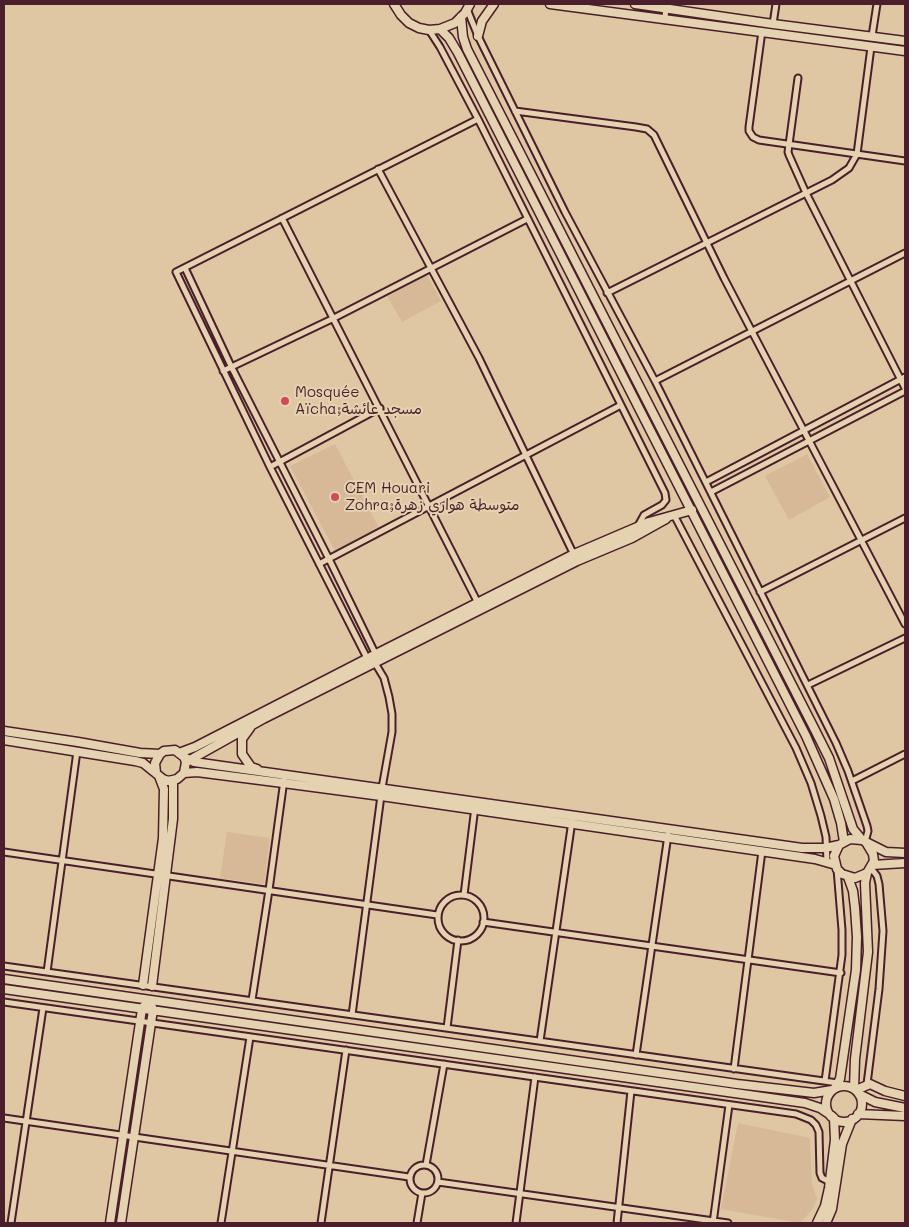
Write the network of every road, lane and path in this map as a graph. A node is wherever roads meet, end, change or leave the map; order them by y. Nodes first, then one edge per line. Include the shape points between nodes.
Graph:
1 (394, 4) edge
2 (494, 4) edge
3 (550, 4) edge
4 (635, 4) edge
5 (776, 4) edge
6 (877, 4) edge
7 (468, 6) edge
8 (665, 6) edge
9 (461, 17) junction
10 (664, 20) junction
11 (773, 24) junction
12 (440, 29) junction
13 (429, 30) junction
14 (762, 31) junction
15 (478, 36) junction
16 (872, 36) junction
17 (905, 41) edge
18 (871, 47) junction
19 (905, 51) edge
20 (798, 78) dead end
21 (515, 111) junction
22 (478, 119) junction
23 (790, 144) junction
24 (857, 154) junction
25 (905, 161) edge
26 (378, 169) junction
27 (806, 193) junction
28 (282, 218) junction
29 (527, 219) junction
30 (708, 244) junction
31 (905, 253) edge
32 (185, 268) junction
33 (431, 268) junction
34 (850, 281) junction
35 (607, 293) junction
36 (334, 318) junction
37 (752, 331) junction
38 (231, 366) junction
39 (223, 371) junction
40 (903, 378) edge
41 (655, 381) junction
42 (905, 390) edge
43 (621, 405) junction
44 (380, 408) junction
45 (804, 430) junction
46 (809, 440) junction
47 (525, 455) junction
48 (280, 461) junction
49 (270, 467) junction
50 (706, 482) junction
51 (711, 492) junction
52 (428, 506) junction
53 (692, 510) junction
54 (674, 515) junction
55 (905, 518) edge
56 (638, 526) junction
57 (860, 541) junction
58 (576, 558) junction
59 (330, 559) junction
60 (318, 564) junction
61 (760, 592) junction
62 (480, 606) junction
63 (905, 624) edge
64 (905, 638) edge
65 (376, 654) junction
66 (367, 658) junction
67 (375, 663) junction
68 (808, 685) junction
69 (263, 719) junction
70 (4, 731) edge
71 (4, 740) edge
72 (77, 751) junction
73 (160, 754) junction
74 (905, 754) edge
75 (184, 758) junction
76 (261, 771) junction
77 (184, 772) junction
78 (158, 774) junction
79 (284, 779) junction
80 (173, 781) junction
81 (852, 781) junction
82 (381, 792) junction
83 (475, 806) junction
84 (572, 820) junction
85 (668, 833) junction
86 (865, 842) junction
87 (841, 843) junction
88 (827, 848) junction
89 (762, 851) junction
90 (4, 852) edge
91 (905, 853) edge
92 (62, 860) junction
93 (905, 863) edge
94 (833, 865) junction
95 (870, 869) junction
96 (163, 874) junction
97 (848, 877) junction
98 (269, 890) junction
99 (464, 895) junction
100 (365, 904) junction
101 (438, 915) junction
102 (484, 922) junction
103 (556, 932) junction
104 (458, 940) junction
105 (652, 946) junction
106 (748, 958) junction
107 (4, 966) edge
108 (47, 972) junction
109 (841, 973) junction
110 (4, 979) edge
111 (148, 985) junction
112 (4, 989) edge
113 (150, 1000) junction
114 (252, 1000) junction
115 (4, 1002) edge
116 (43, 1008) junction
117 (142, 1009) junction
118 (153, 1010) junction
119 (352, 1014) junction
120 (140, 1021) junction
121 (151, 1023) junction
122 (446, 1028) junction
123 (250, 1036) junction
124 (540, 1041) junction
125 (346, 1050) junction
126 (636, 1055) junction
127 (444, 1064) junction
128 (734, 1069) junction
129 (535, 1077) junction
130 (825, 1082) junction
131 (867, 1084) junction
132 (837, 1087) junction
133 (631, 1091) junction
134 (856, 1091) junction
135 (905, 1096) edge
136 (729, 1105) junction
137 (905, 1108) edge
138 (855, 1116) junction
139 (905, 1116) edge
140 (833, 1117) junction
141 (4, 1118) edge
142 (27, 1122) junction
143 (122, 1136) junction
144 (134, 1138) junction
145 (231, 1152) junction
146 (426, 1164) junction
147 (330, 1166) junction
148 (409, 1178) junction
149 (438, 1182) junction
150 (830, 1182) junction
151 (422, 1193) junction
152 (520, 1193) junction
153 (620, 1208) junction
154 (714, 1222) edge
155 (11, 1223) edge
156 (110, 1223) edge
157 (121, 1223) edge
158 (221, 1223) edge
159 (321, 1223) edge
160 (417, 1223) edge
161 (516, 1223) edge
162 (617, 1223) edge
163 (728, 1223) edge
164 (817, 1223) edge
165 (826, 1223) edge

1 - 13 street via 409,23
2 - 15 street via 482,21
3 - 10 street
4 - 8 street
5 - 11 street
6 - 16 street
7 - 9 street
7 - 15 street
8 - 10 street
8 - 11 street
9 - 12 street
9 - 86 street via 467,49 815,730 829,758 853,829
10 - 14 street
11 - 16 street
12 - 13 street
12 - 53 street via 458,53
13 - 22 street
14 - 18 street
14 - 23 street via 749,131 756,140
15 - 21 street
16 - 17 street
18 - 19 street
18 - 24 street
20 - 23 street
21 - 30 street via 650,130
21 - 35 street
22 - 26 street
22 - 29 street
23 - 24 street
23 - 27 street via 788,152
24 - 25 street
24 - 27 street via 844,172
26 - 28 street
26 - 33 street
27 - 30 street
27 - 34 street
28 - 32 street
28 - 36 street
29 - 33 street
29 - 43 street
30 - 35 street
30 - 37 street
31 - 34 street
32 - 38 street
32 - 39 street via 176,272
33 - 36 street
33 - 47 street
34 - 37 street
34 - 40 street
35 - 41 street
36 - 38 street
36 - 44 street
37 - 41 street
37 - 45 street
38 - 39 street
38 - 48 street
39 - 49 street
40 - 42 street
40 - 45 street
41 - 50 street
42 - 46 street
43 - 47 street
43 - 56 street via 666,500 644,515
44 - 48 street
44 - 52 street
45 - 46 street
45 - 50 street
46 - 51 street
46 - 57 street
47 - 52 street
47 - 58 street
48 - 49 street
48 - 59 street
49 - 60 street
50 - 51 street
51 - 61 street
52 - 59 street
52 - 62 street
53 - 54 street
53 - 87 street via 806,736 834,799 841,823
54 - 56 street
54 - 58 street via 632,538
54 - 88 street via 796,748 814,791
55 - 57 street
56 - 58 street
57 - 61 street
57 - 63 street
58 - 62 street
59 - 60 street
59 - 65 street
60 - 66 street
61 - 68 street
62 - 65 street
62 - 67 street
64 - 68 street
65 - 66 street
65 - 67 street
66 - 67 street
66 - 75 street via 195,747
67 - 69 street
67 - 82 street via 384,678 392,714 392,732
68 - 81 street
69 - 75 street
69 - 76 street via 246,732 241,747 246,762
70 - 73 street
71 - 72 street
72 - 78 street via 143,763
72 - 92 street
73 - 75 street via 169,750
73 - 78 street via 155,762
74 - 81 street
75 - 76 street
75 - 77 street
76 - 79 street
77 - 79 street
77 - 80 street
78 - 80 street
78 - 96 street via 164,789
79 - 82 street
79 - 98 street
80 - 96 street via 174,819
81 - 86 street via 867,826
82 - 83 street
82 - 100 street
83 - 84 street
83 - 99 street
84 - 85 street
84 - 103 street
85 - 88 street
85 - 89 street
85 - 105 street
86 - 87 street via 850,839
86 - 91 street via 886,852
86 - 95 street via 873,854
87 - 88 street
87 - 94 street
88 - 94 street
89 - 94 street
89 - 106 street
90 - 92 street
92 - 96 street
92 - 108 street
93 - 95 street
94 - 97 street
94 - 109 street via 842,930
95 - 97 street via 861,877
95 - 131 street via 879,884 883,931
95 - 134 street via 865,883 868,952 855,1059
96 - 98 street
96 - 111 street
97 - 132 street via 855,908 856,970
98 - 100 street
98 - 114 street
99 - 101 street via 450,897
99 - 102 street via 477,901
100 - 101 street
100 - 119 street
101 - 104 street via 441,930 446,936
102 - 103 street
102 - 104 street via 469,940
103 - 105 street
103 - 124 street
104 - 122 street
105 - 106 street
105 - 126 street
106 - 109 street
106 - 128 street
107 - 108 street
108 - 111 street
109 - 130 street
110 - 113 street
111 - 114 street
112 - 117 street
113 - 117 street
113 - 118 street
113 - 132 street via 737,1084 814,1093
114 - 119 street
115 - 116 street
116 - 120 street
116 - 142 street
117 - 118 street
117 - 120 street
118 - 121 street
118 - 140 street via 805,1103
119 - 122 street
120 - 121 street
120 - 143 street
121 - 123 street
121 - 144 street
122 - 124 street
123 - 125 street
123 - 145 street
124 - 126 street
125 - 127 street
125 - 147 street
126 - 128 street
127 - 129 street
127 - 146 street
128 - 130 street
129 - 133 street
129 - 152 street
130 - 132 street
131 - 134 street
131 - 135 street
132 - 134 street
132 - 140 street via 826,1101 828,1112
133 - 136 street
133 - 153 street
134 - 137 street via 875,1102
134 - 138 street via 862,1106
136 - 150 street via 796,1114 811,1120 819,1132 820,1173
136 - 154 street
138 - 139 street
138 - 140 street via 842,1121
138 - 165 street via 842,1144 834,1200
140 - 150 street via 835,1140
141 - 142 street
142 - 143 street
142 - 155 street
143 - 144 street
143 - 156 street
144 - 145 street
144 - 157 street
145 - 147 street
145 - 158 street
146 - 148 street via 413,1169
146 - 149 street via 437,1172
147 - 148 street
147 - 159 street
148 - 151 street via 412,1187
149 - 151 street via 433,1190
149 - 152 street
150 - 164 street
151 - 160 street
152 - 153 street
152 - 161 street
153 - 154 street
153 - 162 street
154 - 163 street

